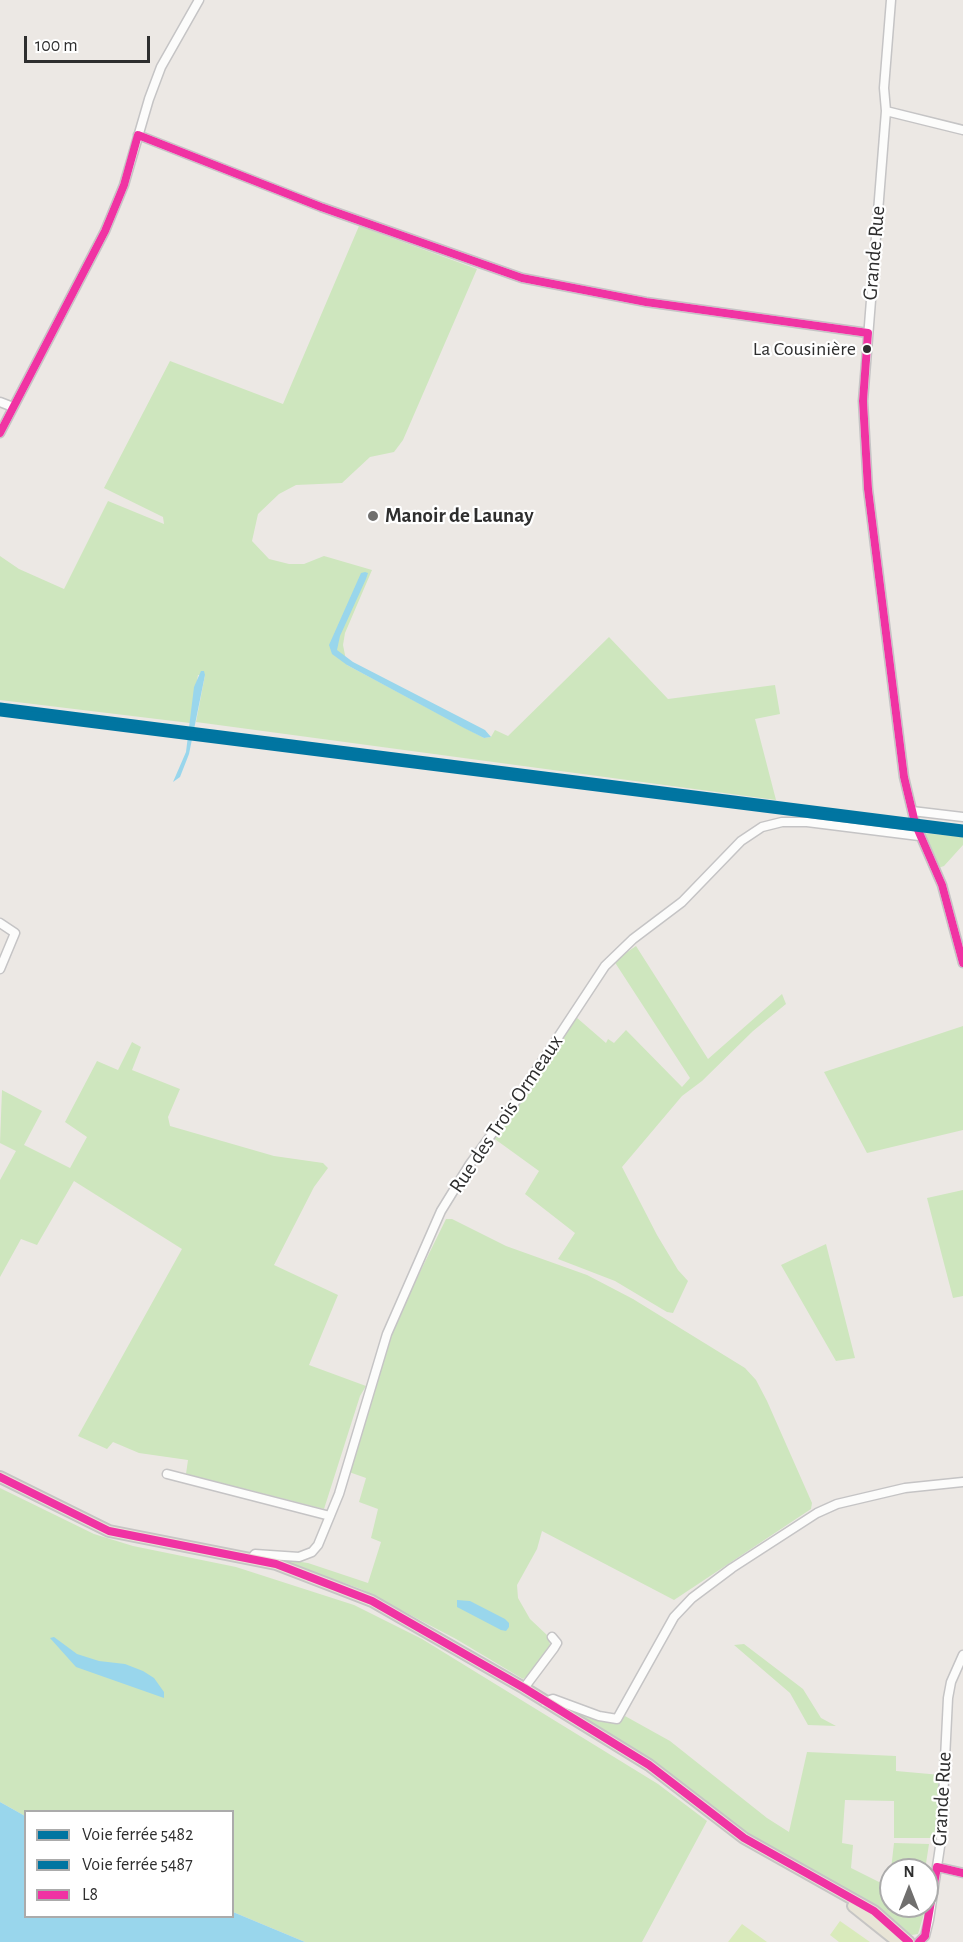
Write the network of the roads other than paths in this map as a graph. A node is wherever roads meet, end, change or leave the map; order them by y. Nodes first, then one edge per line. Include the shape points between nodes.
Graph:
1 (199, 0) edge
2 (891, 0) edge
3 (886, 111) junction
4 (963, 130) edge
5 (138, 135) junction
6 (868, 333) junction
7 (0, 402) edge
8 (14, 407) junction
9 (0, 433) edge
10 (912, 811) junction
11 (963, 817) edge
12 (919, 836) junction
13 (0, 923) edge
14 (963, 963) edge
15 (0, 969) edge
16 (167, 1474) dead end
17 (0, 1477) edge
18 (963, 1482) edge
19 (330, 1516) junction
20 (251, 1559) junction
21 (552, 1637) dead end
22 (963, 1655) edge
23 (524, 1688) junction
24 (546, 1702) junction
25 (939, 1858) edge
26 (939, 1867) edge
27 (963, 1873) edge
28 (819, 1882) junction
29 (930, 1918) edge
30 (926, 1940) edge
31 (898, 1942) edge
32 (909, 1942) edge

1 - 5 street via 161,67
2 - 3 street, Grande Rue via 884,88
3 - 4 street
3 - 6 street, Grande Rue
5 - 6 street via 321,207 522,278 646,302
5 - 8 street via 124,185 105,231
6 - 10 street, Grande Rue via 863,401 868,489 901,758
7 - 8 street
8 - 9 street
10 - 11 street
10 - 12 street, Grande Rue
12 - 14 street, Grande Rue via 942,885
12 - 19 street, Rue des Trois Ormeaux via 807,822 762,827 741,842 682,902 605,966 441,1211 387,1334
13 - 15 street via 15,933
16 - 19 street
17 - 20 main road via 109,1531
18 - 24 street via 905,1488 837,1504 750,1555 692,1598 674,1617 617,1719 553,1699
19 - 20 street, Rue des Trois Ormeaux via 312,1552 299,1557 255,1554
20 - 23 main road via 372,1601
21 - 23 street via 557,1643
22 - 25 street, Grande Rue via 951,1682 945,1715
23 - 24 main road
24 - 28 main road via 650,1766 744,1838
26 - 27 street
28 - 31 main road
28 - 32 main road via 874,1911
29 - 30 street, Grande Rue

